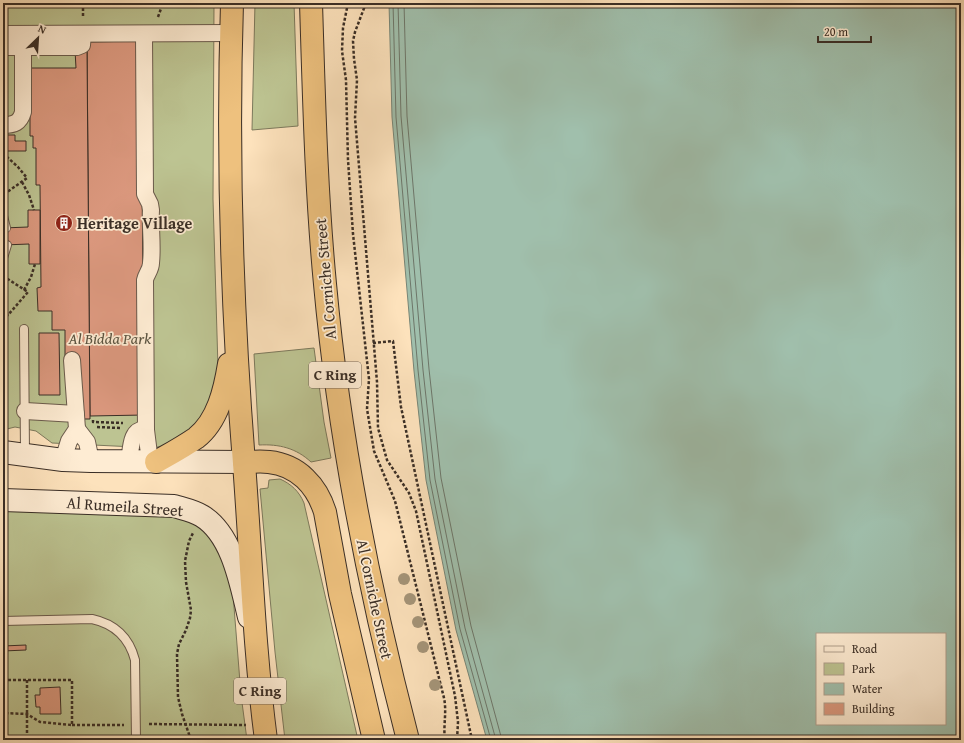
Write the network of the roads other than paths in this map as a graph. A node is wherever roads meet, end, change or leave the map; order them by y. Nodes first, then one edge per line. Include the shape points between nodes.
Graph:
1 (232, 3) edge
2 (311, 3) edge
3 (231, 33) junction
4 (3, 34) edge
5 (144, 34) junction
6 (23, 40) junction
7 (3, 47) edge
8 (3, 125) edge
9 (3, 216) edge
10 (6, 228) dead end
11 (7, 245) dead end
12 (3, 258) edge
13 (24, 329) dead end
14 (235, 329) junction
15 (72, 360) dead end
16 (25, 411) junction
17 (76, 423) junction
18 (10, 452) edge
19 (63, 460) junction
20 (91, 462) junction
21 (145, 462) junction
22 (244, 462) junction
23 (3, 500) edge
24 (3, 621) edge
25 (255, 642) junction
26 (265, 732) edge
27 (136, 740) edge
28 (374, 740) edge
29 (408, 740) edge

1 - 3 highway, C Ring
2 - 29 highway, Al Corniche Street / C Ring via 317,187 334,369 359,524 388,663
3 - 5 street
3 - 14 highway, C Ring
4 - 6 street
5 - 6 street via 83,34 56,40
5 - 21 street via 145,194 151,210 152,256 145,280
6 - 7 street
6 - 8 street via 22,117 15,124
9 - 10 lane
11 - 12 lane
13 - 16 lane
14 - 21 highway via 227,381 212,419 196,437
14 - 22 highway, C Ring
15 - 17 street
16 - 17 street
16 - 18 lane
17 - 19 street
17 - 20 street via 87,442
18 - 19 street
19 - 20 street
20 - 21 street
21 - 22 street
22 - 25 highway, C Ring
22 - 28 highway via 268,462 291,468 309,482 322,501 343,609
23 - 25 street, Al Rumeila Street via 174,506 203,517 222,536 231,555
24 - 27 lane via 92,619 103,621 121,632 130,645 135,660
25 - 26 highway, C Ring

